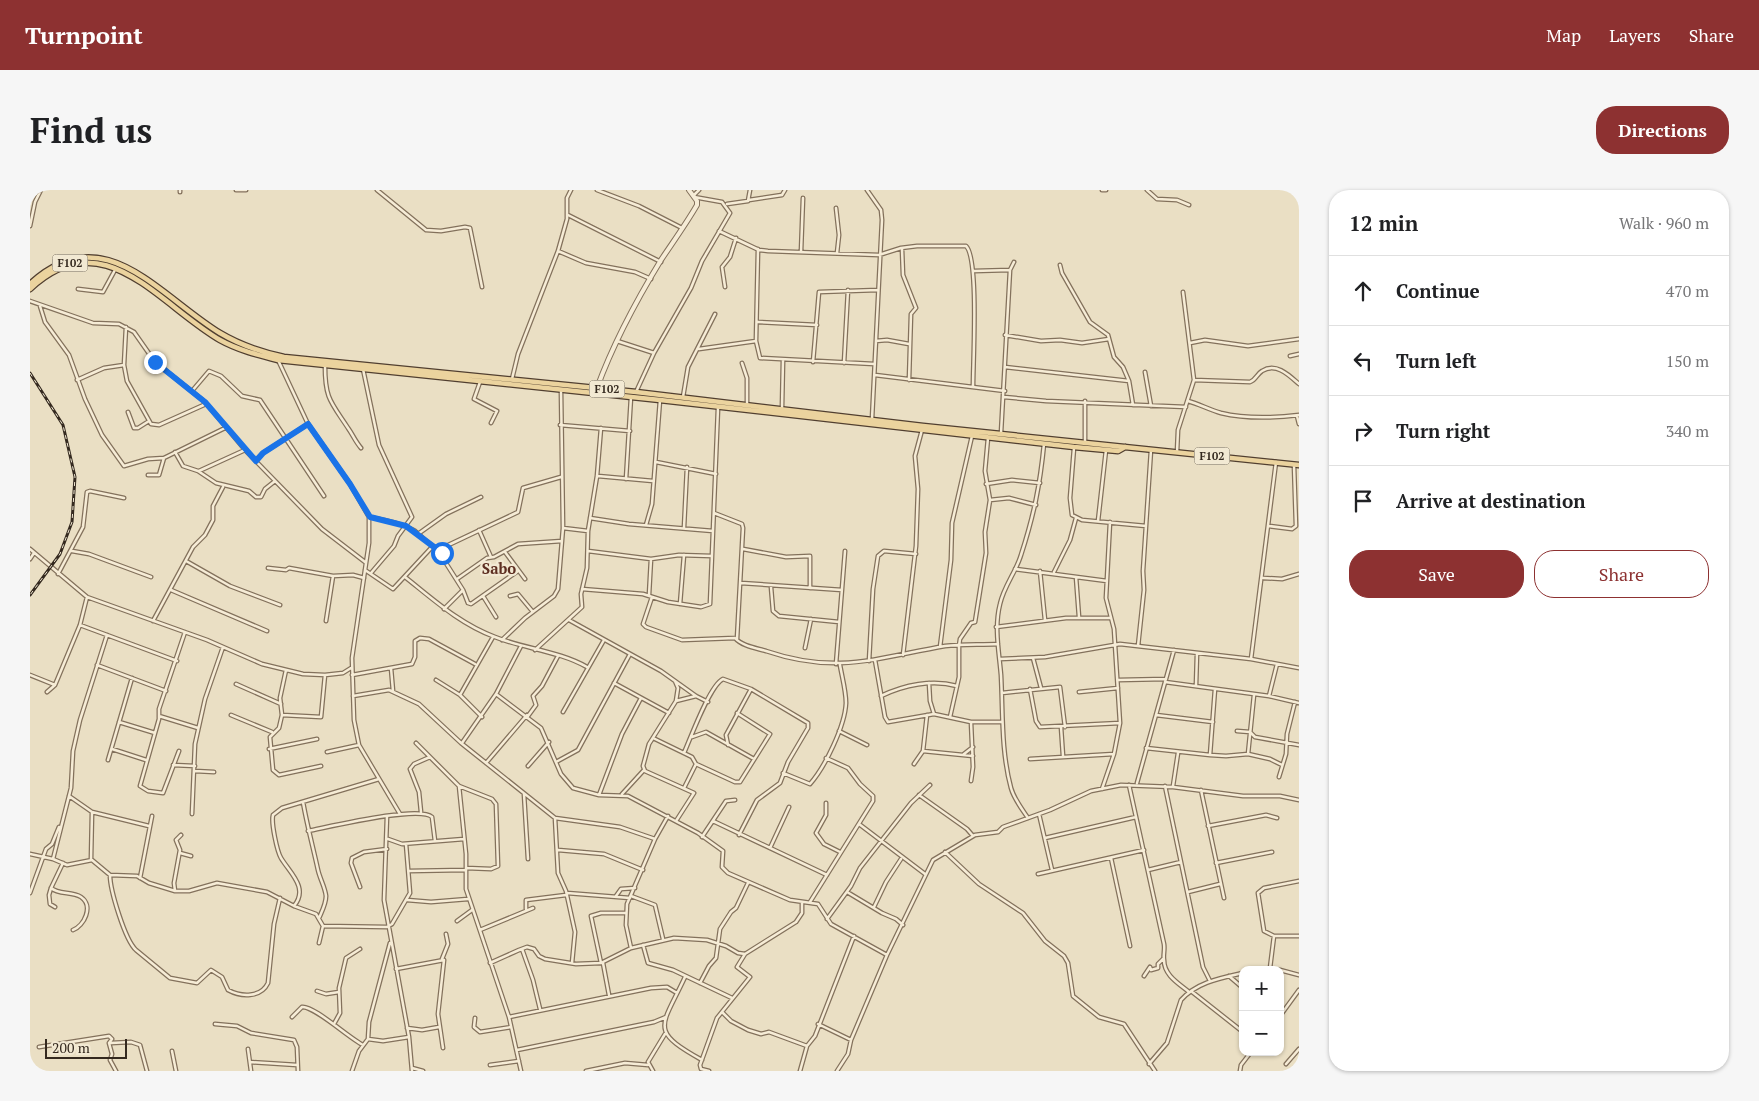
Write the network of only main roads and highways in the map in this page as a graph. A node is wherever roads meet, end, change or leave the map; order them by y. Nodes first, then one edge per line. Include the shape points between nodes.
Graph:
1 (114, 265) junction
2 (30, 284) edge
3 (30, 289) edge
4 (922, 429) junction
5 (1125, 447) junction
6 (1297, 465) edge

1 - 2 main road, F102 via 89,256 69,259
1 - 3 main road, F102 via 89,261 71,263 51,271
1 - 4 main road, F102 via 137,274 218,332 268,353 872,419
1 - 4 main road, F102 via 220,340 278,360
4 - 5 main road, F102
4 - 5 main road, F102 via 1106,450 1118,451
5 - 6 main road, F102

